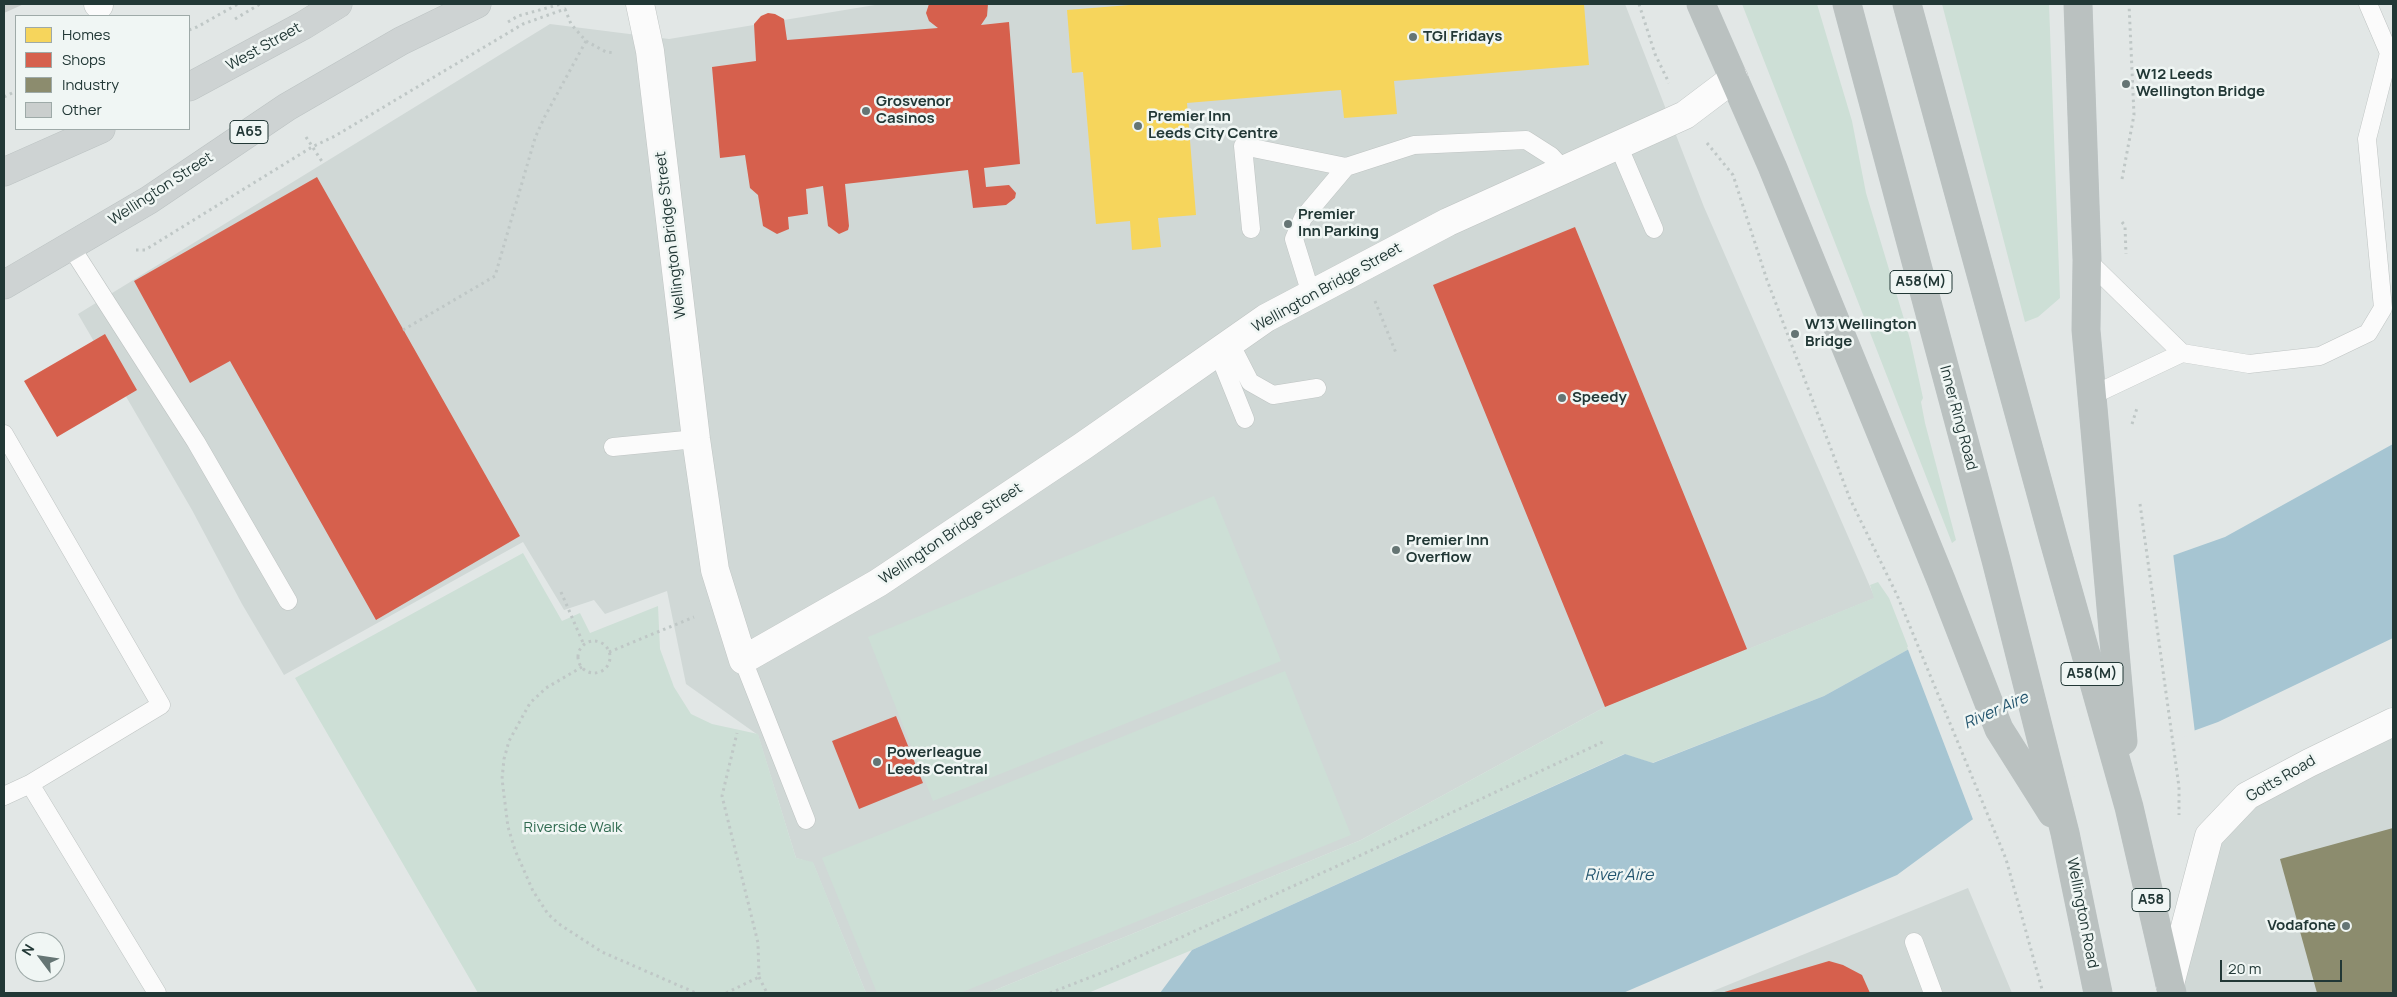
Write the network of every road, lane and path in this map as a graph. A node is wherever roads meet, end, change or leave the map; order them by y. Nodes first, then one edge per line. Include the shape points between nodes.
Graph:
1 (238, 4) edge
2 (338, 4) edge
3 (477, 4) edge
4 (640, 4) edge
5 (1639, 4) edge
6 (1701, 4) edge
7 (1846, 4) edge
8 (1907, 4) edge
9 (2078, 4) edge
10 (2129, 4) edge
11 (2368, 4) edge
12 (190, 30) edge
13 (586, 41) junction
14 (650, 51) junction
15 (2391, 51) edge
16 (1734, 78) junction
17 (190, 86) edge
18 (1685, 115) junction
19 (99, 130) edge
20 (1618, 145) junction
21 (314, 150) dead end
22 (324, 164) dead end
23 (1346, 167) junction
24 (1564, 170) junction
25 (4, 172) edge
26 (2121, 183) dead end
27 (2120, 220) dead end
28 (2125, 226) dead end
29 (1654, 229) dead end
30 (1252, 230) dead end
31 (71, 247) junction
32 (127, 249) dead end
33 (2087, 260) junction
34 (1362, 268) junction
35 (4, 285) edge
36 (1311, 294) junction
37 (403, 330) dead end
38 (1224, 348) junction
39 (2182, 353) junction
40 (1396, 354) dead end
41 (2131, 378) junction
42 (1317, 388) dead end
43 (2091, 396) junction
44 (1245, 419) dead end
45 (2131, 427) dead end
46 (4, 434) edge
47 (696, 439) junction
48 (613, 447) dead end
49 (2140, 500) dead end
50 (561, 592) dead end
51 (288, 601) dead end
52 (726, 604) junction
53 (584, 645) junction
54 (609, 652) junction
55 (743, 660) junction
56 (582, 667) junction
57 (763, 712) junction
58 (2393, 722) edge
59 (1605, 741) dead end
60 (30, 784) junction
61 (2179, 787) dead end
62 (4, 796) edge
63 (2129, 807) junction
64 (806, 820) dead end
65 (2066, 833) junction
66 (1914, 942) dead end
67 (759, 977) junction
68 (2171, 989) edge
69 (157, 993) edge
70 (696, 993) edge
71 (726, 993) edge
72 (767, 993) edge
73 (1050, 993) edge
74 (1933, 993) edge
75 (2043, 993) edge
76 (2098, 993) edge

1 - 12 path
2 - 17 main road, West Street
3 - 31 main road, Wellington Street / A65 via 401,40 286,107 149,200
4 - 14 street, Wellington Bridge Street
5 - 18 path via 1655,54
6 - 16 highway
7 - 65 highway, Inner Ring Road / A58(M)
8 - 63 highway, A58(M)
9 - 33 highway
10 - 26 path via 2134,115
11 - 15 lane
13 - 14 path via 606,52 628,55
13 - 32 path via 571,24 564,9 523,24 145,250
13 - 37 path via 535,138 495,276
14 - 47 street, Wellington Bridge Street
15 - 39 lane via 2367,139 2383,308 2368,334 2320,356 2249,364
16 - 18 street, Wellington Bridge Street
16 - 65 highway via 1999,729
18 - 20 street, Wellington Bridge Street
18 - 75 path via 1733,175 1767,280 1850,499 1897,595 2006,859
19 - 25 main road
20 - 24 street, Wellington Bridge Street
20 - 29 lane
21 - 22 path
23 - 24 lane via 1414,144 1526,140 1551,156
23 - 30 lane via 1243,146
23 - 36 lane via 1303,218 1294,239
24 - 34 street, Wellington Bridge Street via 1448,222
27 - 28 path
31 - 35 main road, Wellington Street / A65
31 - 51 lane via 196,442
33 - 39 lane
33 - 43 highway via 2086,330
34 - 36 street, Wellington Bridge Street
34 - 40 path
36 - 38 street, Wellington Bridge Street via 1266,318
38 - 42 lane via 1250,382 1272,395
38 - 44 lane
38 - 55 street, Wellington Bridge Street via 878,583
39 - 41 lane
41 - 43 lane
41 - 45 path via 2140,400
43 - 63 highway
46 - 60 lane via 162,705
47 - 48 lane
47 - 52 street, Wellington Bridge Street via 715,570
49 - 61 path
50 - 53 path
52 - 54 path
52 - 55 street, Wellington Bridge Street
53 - 54 path via 598,642
53 - 56 path via 578,658
54 - 56 path via 610,662 604,670 590,673
55 - 57 lane
56 - 70 path via 565,675 530,703 509,741 502,779 508,827 515,850 533,891 559,924 602,952
57 - 64 lane
57 - 67 path via 738,721 722,796 758,943
58 - 68 street, Gotts Road via 2247,796 2210,836
59 - 73 path via 1114,968
60 - 62 lane
60 - 69 lane
63 - 68 highway, A58
65 - 76 highway, Wellington Road
66 - 74 lane
67 - 71 path
67 - 72 path

